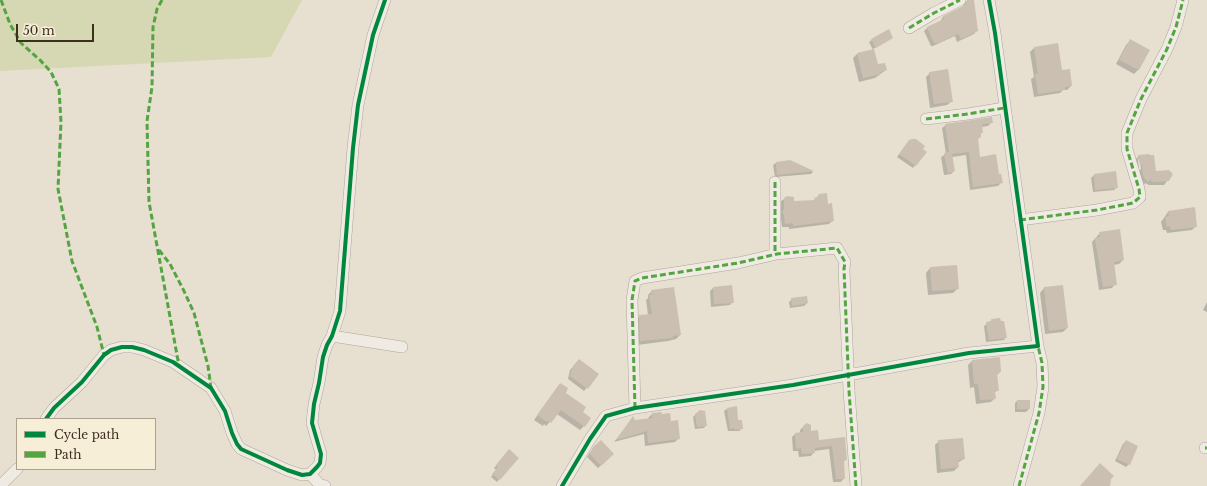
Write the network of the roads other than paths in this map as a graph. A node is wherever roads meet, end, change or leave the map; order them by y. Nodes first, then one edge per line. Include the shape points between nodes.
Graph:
1 (385, 0) edge
2 (960, 0) edge
3 (989, 0) edge
4 (1183, 0) edge
5 (909, 28) dead end
6 (1004, 108) junction
7 (926, 119) dead end
8 (775, 182) dead end
9 (1020, 220) junction
10 (775, 254) junction
11 (332, 336) junction
12 (1038, 346) junction
13 (402, 347) dead end
14 (849, 374) junction
15 (635, 408) junction
16 (47, 418) edge
17 (16, 470) edge
18 (310, 474) junction
19 (0, 486) edge
20 (325, 486) edge
21 (562, 486) edge
22 (856, 486) edge
23 (1019, 486) edge

1 - 11 street via 373,35 358,104 340,311
2 - 5 street
3 - 6 street
4 - 9 street via 1167,49 1127,133 1127,149 1140,197 1132,202 1097,210
6 - 7 street
6 - 9 street
8 - 10 street
9 - 12 street
10 - 14 street via 837,248 845,262
10 - 15 street via 738,263 635,280 632,300
11 - 13 street
11 - 18 street via 323,357 312,423 321,454 320,463
12 - 14 street via 968,353
12 - 23 street via 1044,387
14 - 15 street via 793,385
14 - 22 street via 848,391
15 - 21 street via 606,416
16 - 18 street via 104,355 122,347 132,347 173,362 211,388 225,411 232,433 241,449 287,470 302,475
17 - 19 street
18 - 20 street via 320,485

